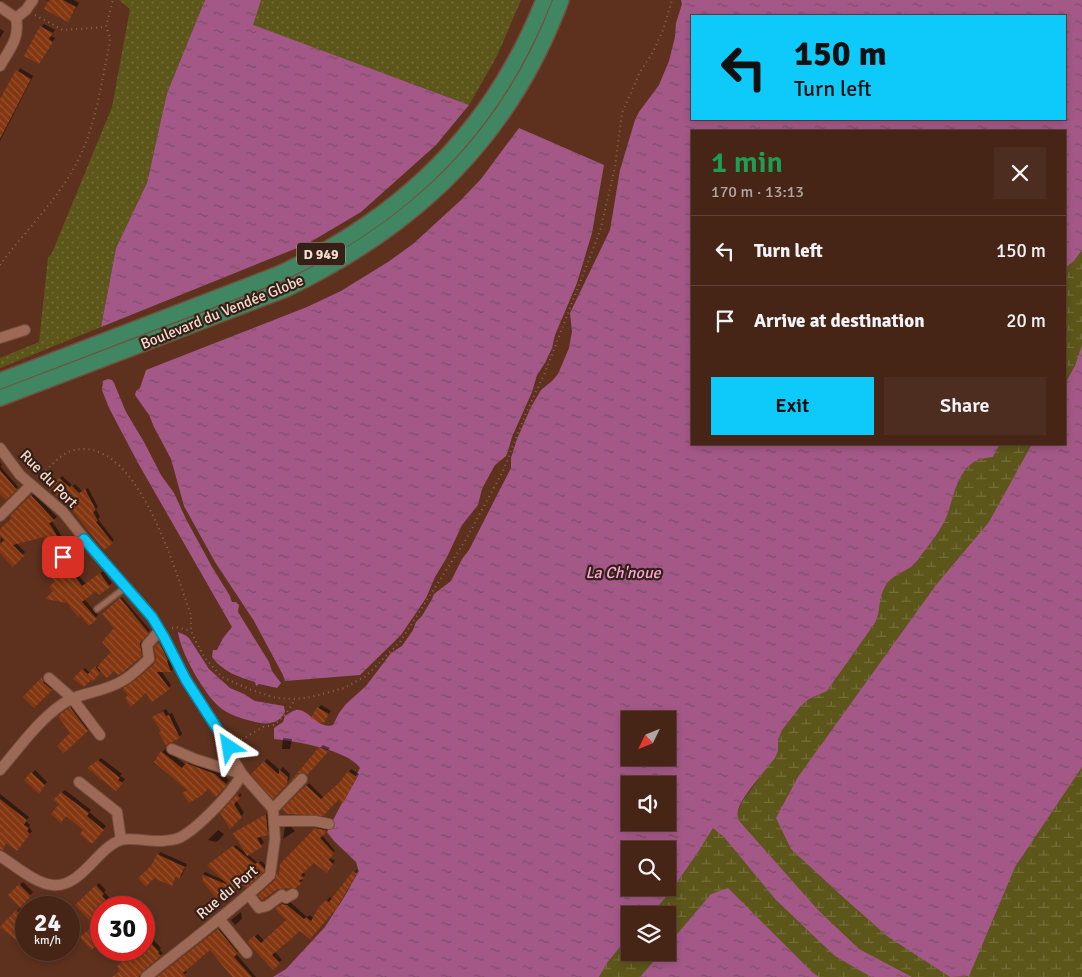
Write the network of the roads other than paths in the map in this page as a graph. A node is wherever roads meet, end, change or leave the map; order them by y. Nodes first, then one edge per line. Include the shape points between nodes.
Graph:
1 (33, 0) edge
2 (544, 0) edge
3 (561, 0) edge
4 (0, 7) edge
5 (16, 18) junction
6 (0, 66) edge
7 (25, 330) dead end
8 (0, 338) edge
9 (0, 381) edge
10 (0, 398) edge
11 (0, 448) edge
12 (31, 485) junction
13 (0, 516) edge
14 (84, 539) junction
15 (63, 557) dead end
16 (126, 586) junction
17 (98, 609) dead end
18 (160, 630) junction
19 (49, 678) dead end
20 (72, 698) junction
21 (100, 735) dead end
22 (172, 749) dead end
23 (0, 770) edge
24 (242, 774) junction
25 (302, 779) dead end
26 (79, 782) dead end
27 (273, 809) junction
28 (275, 821) junction
29 (329, 824) dead end
30 (121, 840) junction
31 (0, 856) edge
32 (293, 894) dead end
33 (249, 895) junction
34 (220, 920) junction
35 (247, 953) dead end
36 (146, 977) edge

1 - 5 street
2 - 9 main road, Boulevard du Vendée Globe / D 949 via 514,65 480,118 434,171 405,198 345,241 279,274
3 - 10 main road, Boulevard du Vendée Globe / D 949 via 528,73 493,127 444,183 387,231 322,272 286,289
4 - 5 street
5 - 6 street via 16,37
7 - 8 street
11 - 12 street, Rue du Port
12 - 13 street
12 - 14 street, Rue du Port via 56,504
14 - 15 lane
14 - 16 street, Rue du Port
16 - 17 lane
16 - 18 street, Rue du Port
18 - 20 street via 147,645 149,659 122,682
18 - 24 street, Rue du Port
19 - 20 street
20 - 21 street
20 - 23 street via 42,722
22 - 24 street
24 - 27 street, Rue du Port
24 - 30 street via 234,787 193,829 179,838
25 - 27 street
26 - 30 street via 117,812
27 - 28 street, Rue du Port
28 - 29 street
28 - 33 street, Rue du Port via 270,875
30 - 31 street via 64,885 41,882
32 - 33 street via 286,898 282,895 259,908
33 - 34 street, Rue du Port
34 - 35 street
34 - 36 street, Rue du Port

